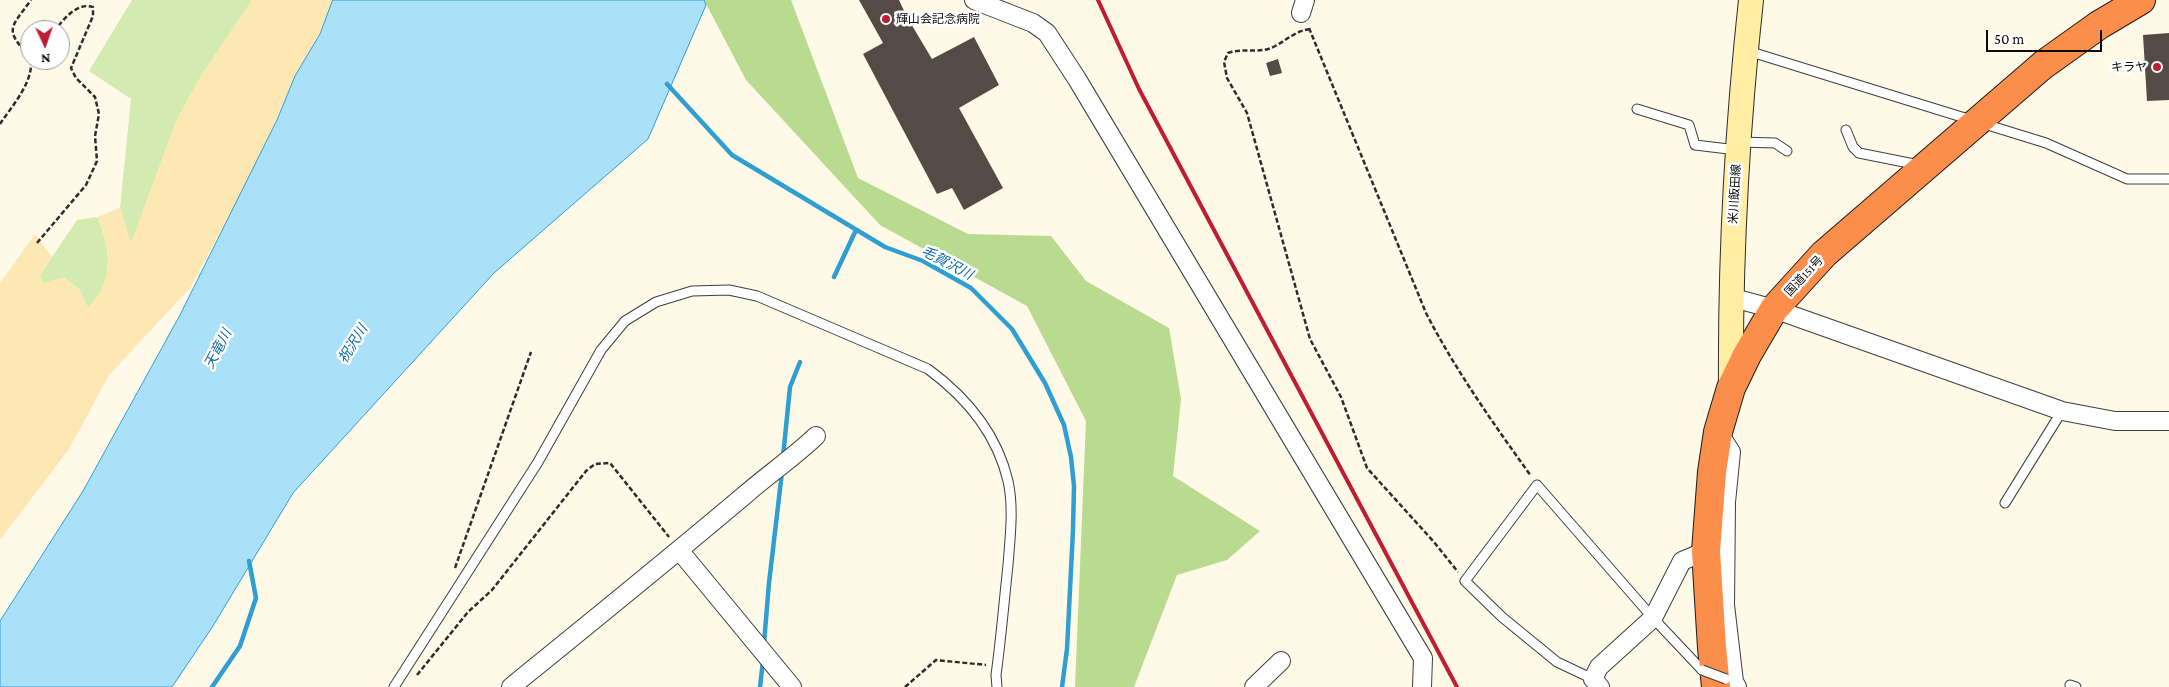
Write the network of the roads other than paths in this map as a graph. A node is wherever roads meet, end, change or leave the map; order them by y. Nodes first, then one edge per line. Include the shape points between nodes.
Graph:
1 (974, 0) edge
2 (1750, 0) edge
3 (2141, 0) edge
4 (1745, 50) junction
5 (1637, 109) dead end
6 (1977, 122) junction
7 (1846, 130) dead end
8 (1737, 146) junction
9 (1787, 151) dead end
10 (1924, 166) junction
11 (2169, 179) edge
12 (1730, 297) junction
13 (1774, 309) junction
14 (1731, 388) junction
15 (2062, 411) junction
16 (2169, 421) edge
17 (1718, 432) junction
18 (816, 436) dead end
19 (2004, 503) dead end
20 (680, 550) junction
21 (1706, 551) junction
22 (1653, 618) junction
23 (1281, 661) dead end
24 (1723, 681) edge
25 (1596, 683) edge
26 (394, 687) edge
27 (511, 687) edge
28 (792, 687) edge
29 (997, 687) edge
30 (1254, 687) edge
31 (1422, 687) edge

1 - 31 street via 1033,23 1046,33 1077,79 1423,658
2 - 4 main road, 米川飯田線
3 - 6 highway, 国道151号 via 2043,65
4 - 6 lane
4 - 8 main road, 米川飯田線
5 - 8 lane via 1689,125 1695,145
6 - 10 highway, 国道151号
6 - 11 lane via 2046,143 2127,178
7 - 10 lane via 1848,139 1859,152
8 - 9 lane via 1775,143
8 - 12 main road, 米川飯田線
10 - 13 highway, 国道151号 via 1824,254
12 - 13 street
12 - 14 main road, 米川飯田線
13 - 14 highway, 国道151号 via 1746,355
13 - 15 street
14 - 17 highway, 国道151号
15 - 16 street via 2115,421
15 - 19 lane
17 - 21 highway, 国道151号
17 - 24 street via 1731,452 1726,502
18 - 20 street
20 - 27 street
20 - 28 street
21 - 22 street via 1682,561
21 - 24 highway, 国道151号 via 1712,648
22 - 24 lane
22 - 25 street via 1599,667
22 - 25 lane via 1537,485 1465,581 1502,617 1557,662
23 - 30 street
26 - 29 lane via 538,462 601,350 625,322 656,302 692,291 729,290 757,296 928,368 947,382 978,415 1008,481 1012,520

